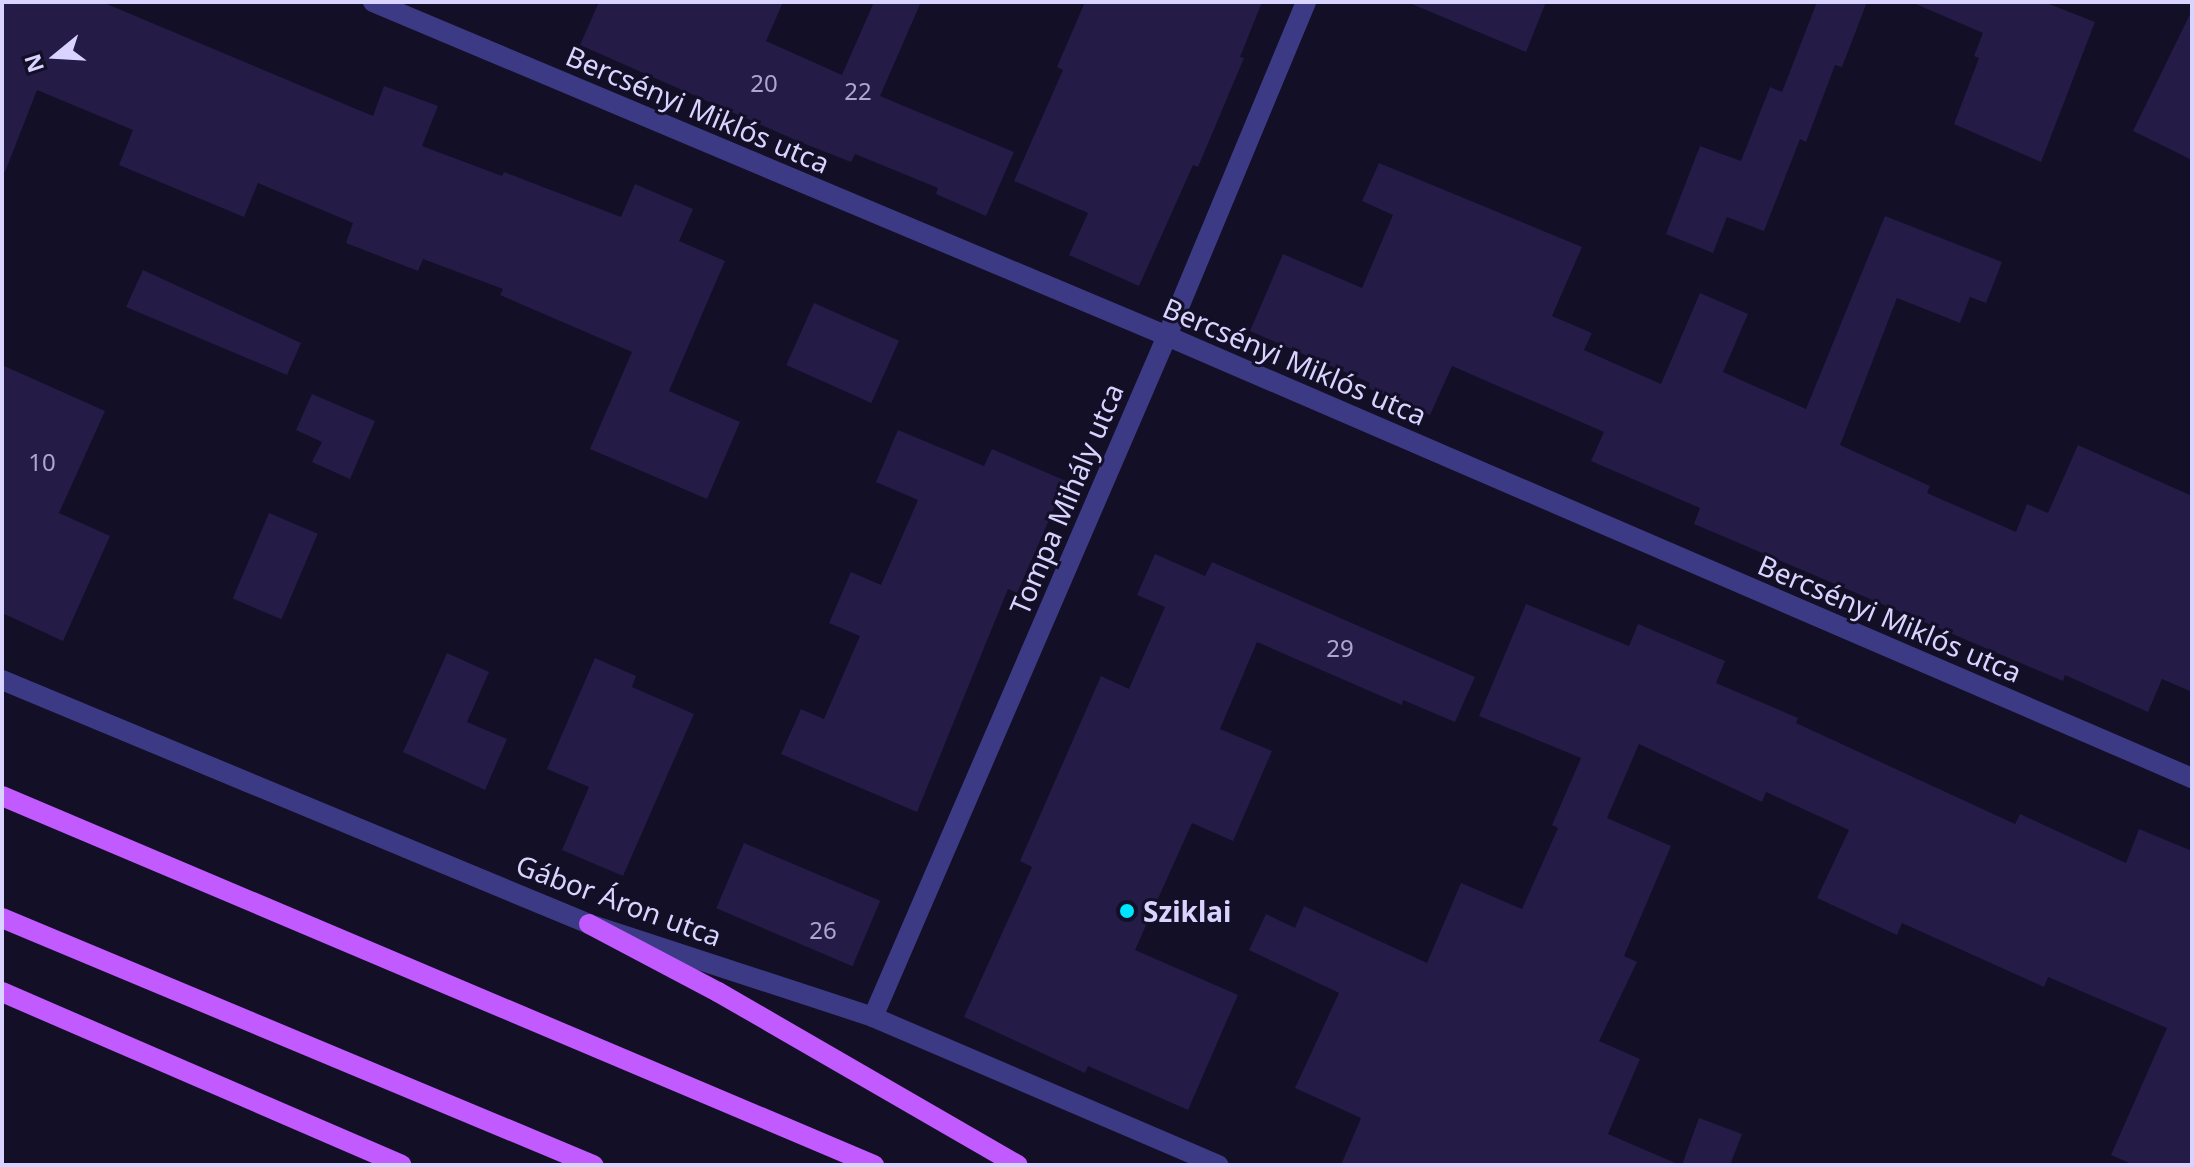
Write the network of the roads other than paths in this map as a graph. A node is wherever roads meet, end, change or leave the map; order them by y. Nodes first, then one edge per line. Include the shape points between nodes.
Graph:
1 (373, 2) edge
2 (1306, 2) edge
3 (1167, 336) junction
4 (2, 680) edge
5 (2192, 778) edge
6 (2, 796) edge
7 (2, 918) edge
8 (589, 924) junction
9 (2, 992) edge
10 (873, 1017) junction
11 (401, 1165) edge
12 (593, 1165) edge
13 (874, 1165) edge
14 (1018, 1165) edge
15 (1219, 1165) edge

1 - 3 street, Bercsényi Miklós utca
2 - 3 street, Tompa Mihály utca
3 - 5 street, Bercsényi Miklós utca
3 - 10 street, Tompa Mihály utca
4 - 8 street, Gábor Áron utca
6 - 13 main road
7 - 12 main road
8 - 10 street, Gábor Áron utca
8 - 14 main road
9 - 11 main road
10 - 15 street, Gábor Áron utca

